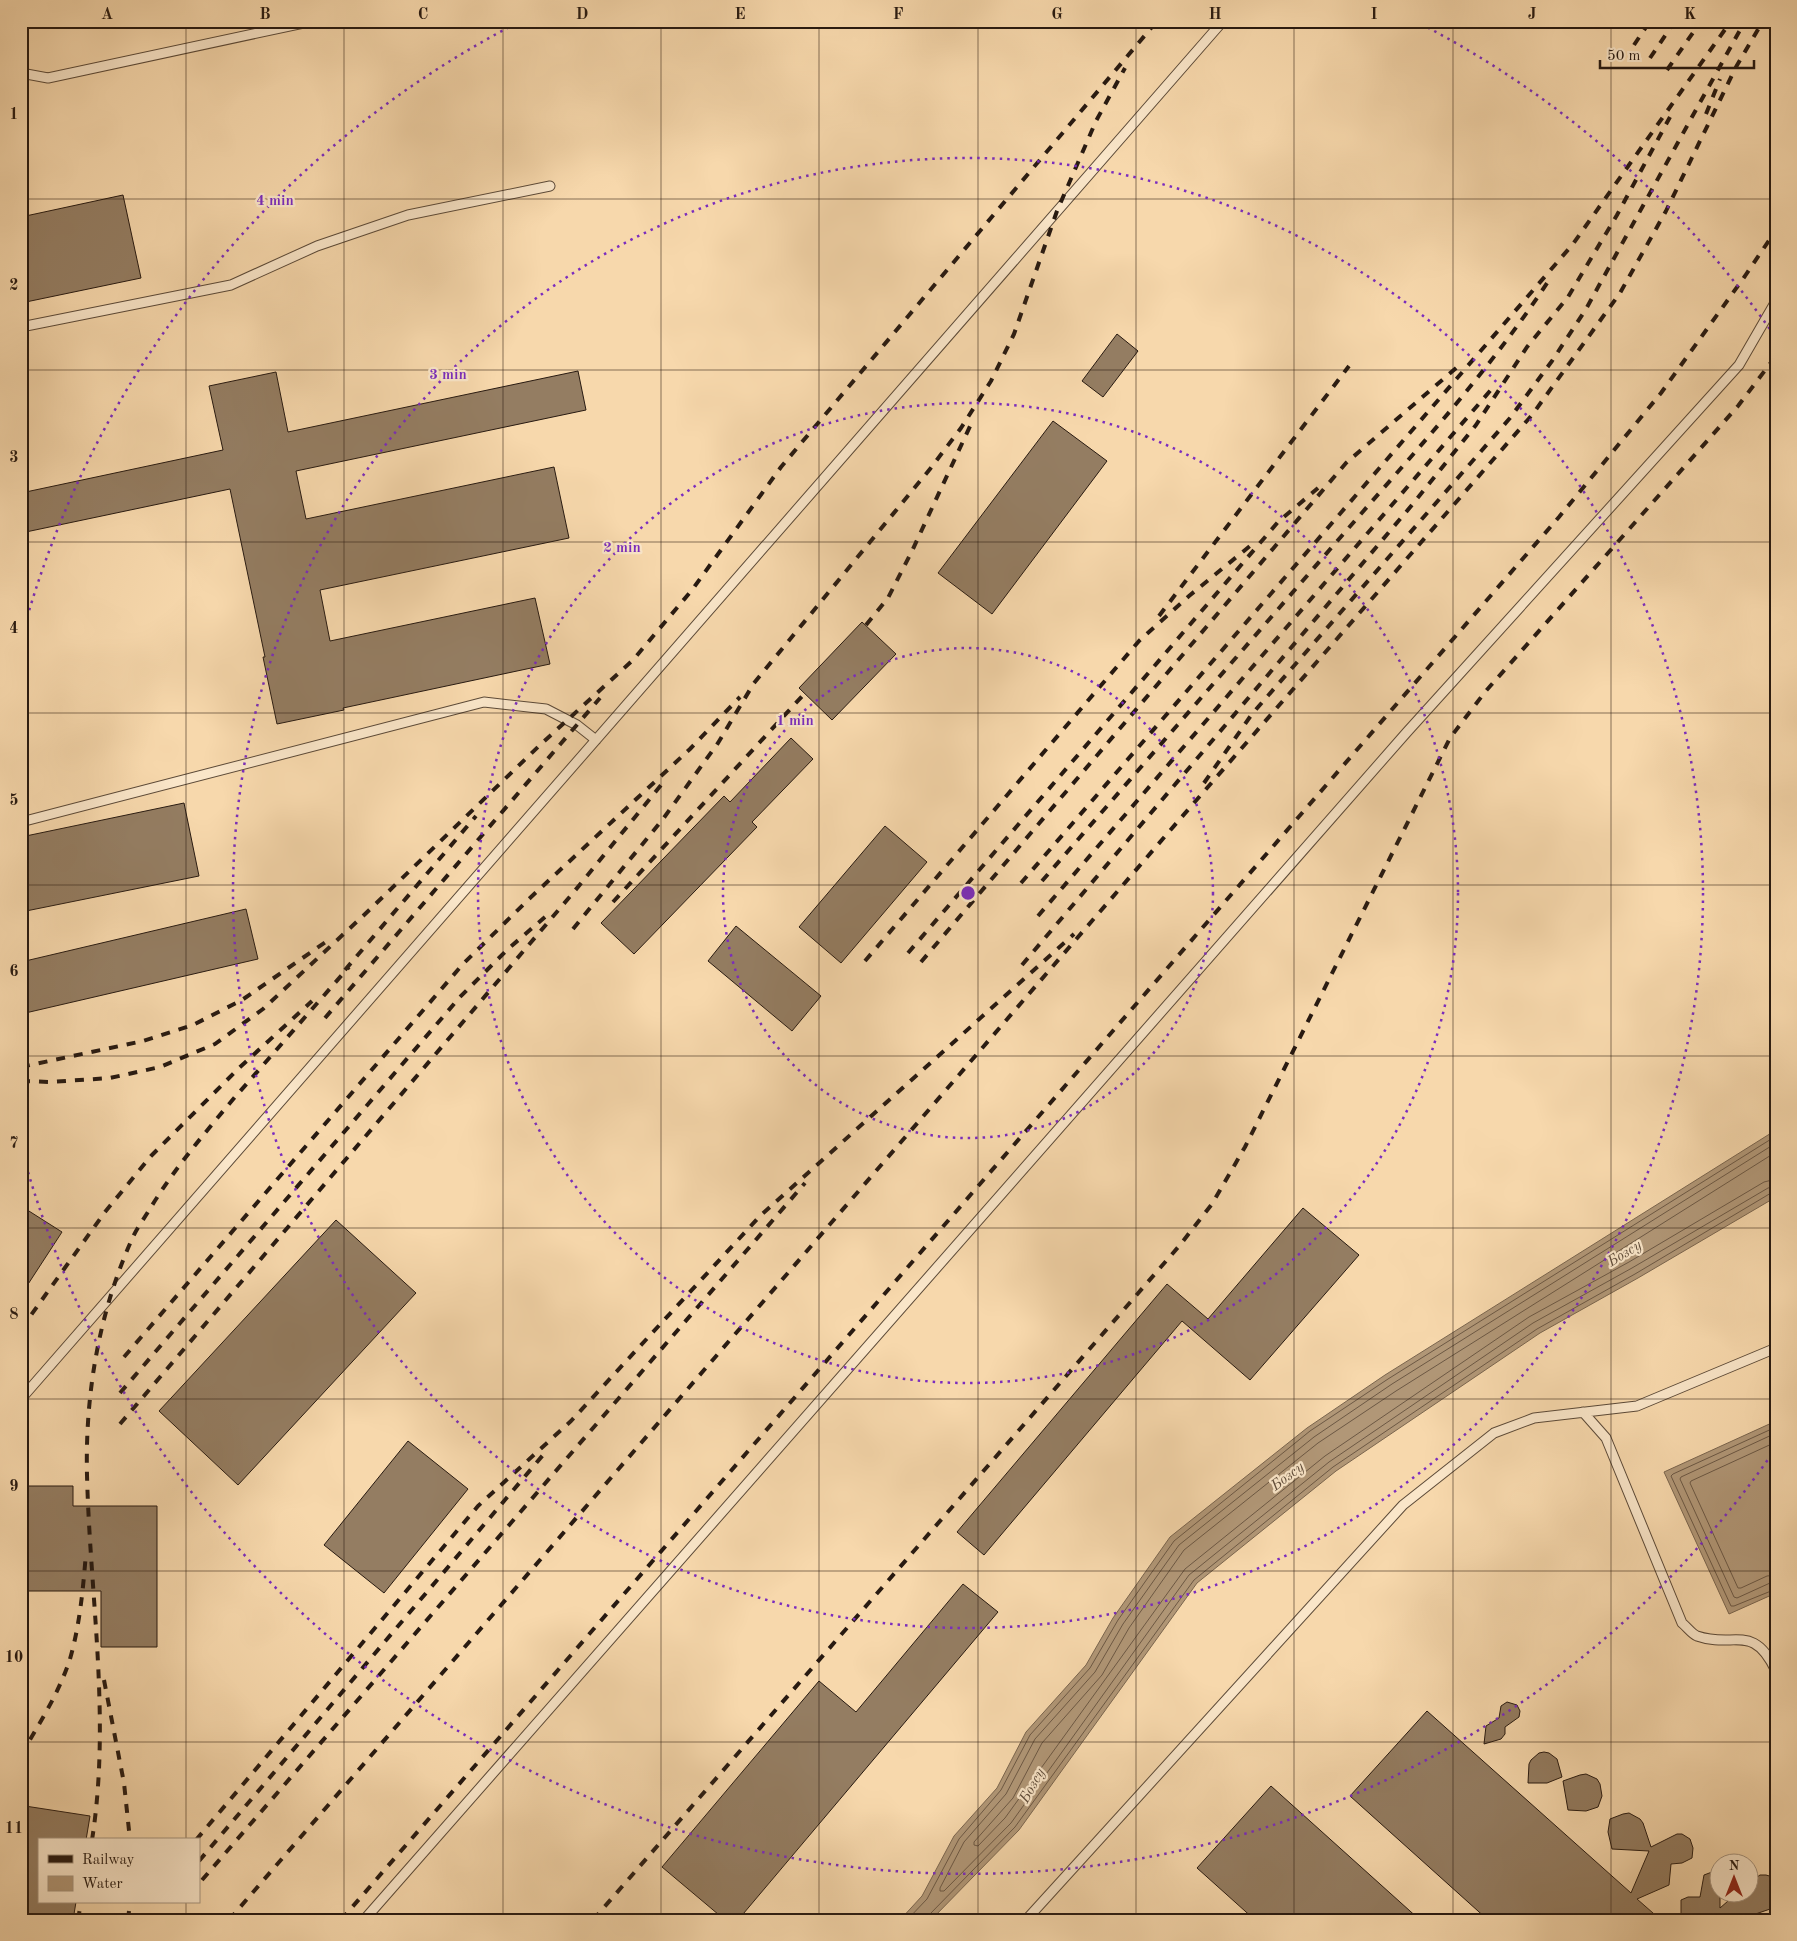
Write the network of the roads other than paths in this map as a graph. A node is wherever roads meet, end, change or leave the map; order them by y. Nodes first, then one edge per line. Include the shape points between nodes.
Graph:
1 (313, 21) edge
2 (1223, 21) edge
3 (21, 74) edge
4 (550, 186) dead end
5 (1776, 301) edge
6 (21, 327) edge
7 (596, 740) junction
8 (21, 822) edge
9 (1776, 1348) edge
10 (21, 1399) edge
11 (1582, 1412) junction
12 (1776, 1670) edge
13 (364, 1920) edge
14 (1026, 1920) edge

1 - 3 lane via 48,78
2 - 7 lane
4 - 6 lane via 408,215 317,246 230,285
5 - 13 lane via 1739,365 1407,732
7 - 8 lane via 577,725 546,709 484,702
7 - 10 lane
9 - 11 lane via 1637,1406
11 - 12 lane via 1606,1438 1682,1623 1695,1636 1747,1640 1760,1647
11 - 14 lane via 1534,1418 1494,1433 1403,1505

